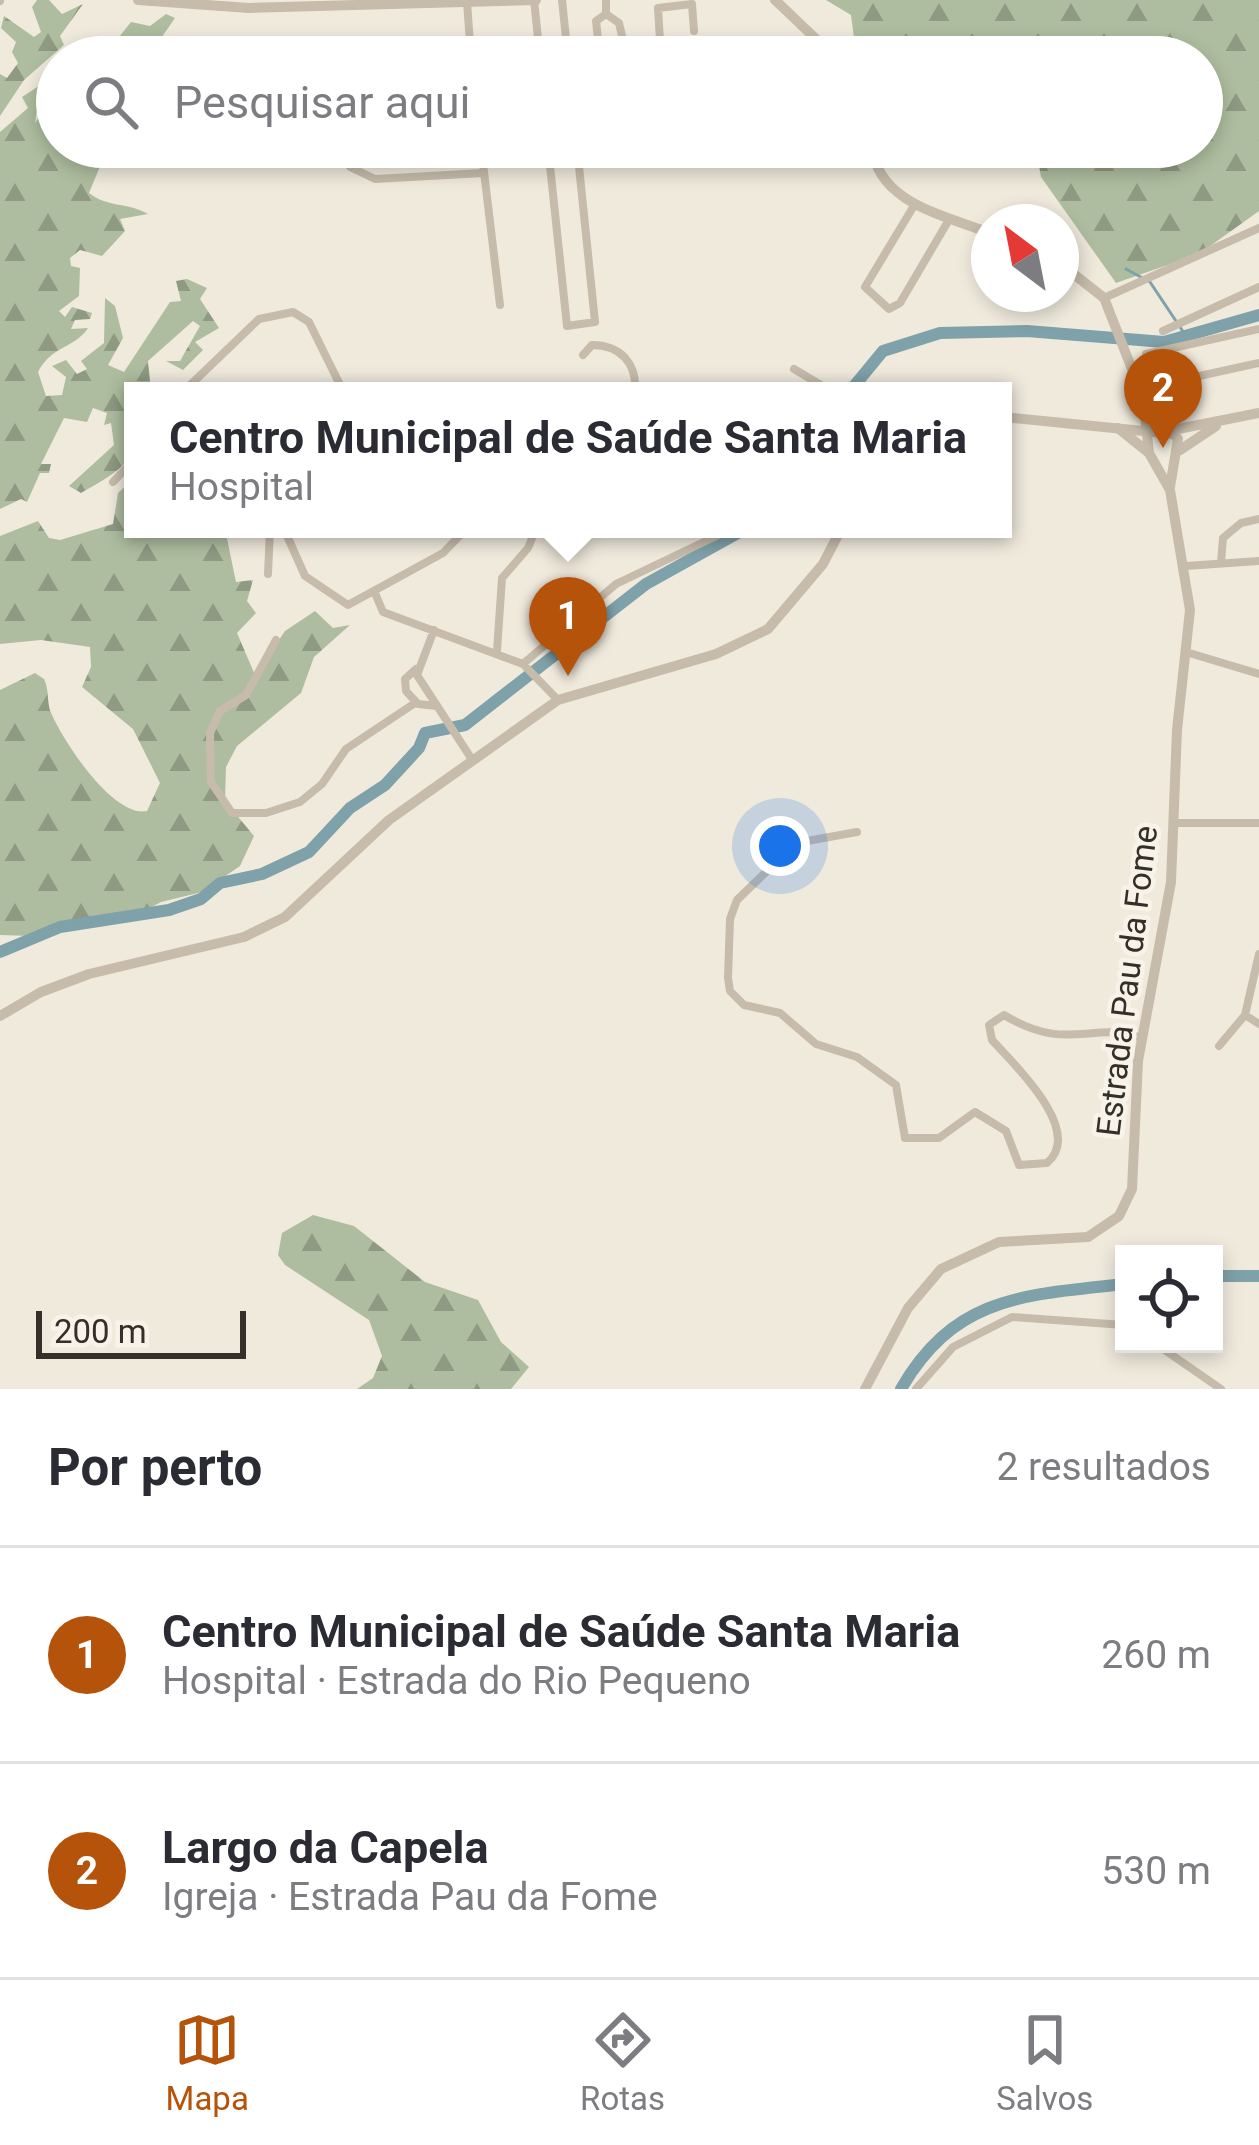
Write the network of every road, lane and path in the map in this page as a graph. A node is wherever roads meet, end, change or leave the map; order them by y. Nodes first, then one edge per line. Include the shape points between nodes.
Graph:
1 (139, 0) edge
2 (535, 0) edge
3 (562, 0) edge
4 (606, 0) edge
5 (775, 0) edge
6 (687, 1) edge
7 (467, 2) edge
8 (326, 3) edge
9 (609, 14) junction
10 (694, 31) dead end
11 (470, 36) edge
12 (538, 36) edge
13 (566, 36) edge
14 (598, 36) edge
15 (619, 36) edge
16 (658, 36) edge
17 (813, 36) edge
18 (354, 168) edge
19 (484, 168) edge
20 (551, 168) edge
21 (580, 168) edge
22 (878, 168) edge
23 (484, 172) junction
24 (916, 203) junction
25 (950, 218) junction
26 (971, 226) edge
27 (1259, 228) edge
28 (1079, 275) edge
29 (1259, 286) edge
30 (1104, 298) junction
31 (500, 305) dead end
32 (1259, 329) edge
33 (1163, 331) dead end
34 (1146, 353) dead end
35 (583, 355) dead end
36 (1259, 363) edge
37 (794, 369) dead end
38 (193, 382) edge
39 (339, 382) edge
40 (633, 382) edge
41 (816, 382) edge
42 (1142, 393) junction
43 (1146, 413) junction
44 (1259, 413) edge
45 (1012, 418) edge
46 (1224, 421) junction
47 (1121, 426) junction
48 (1162, 436) junction
49 (1178, 453) junction
50 (124, 469) edge
51 (112, 482) dead end
52 (1170, 490) junction
53 (1259, 519) edge
54 (270, 538) edge
55 (287, 538) edge
56 (457, 538) edge
57 (533, 538) edge
58 (711, 538) edge
59 (836, 538) edge
60 (1259, 561) edge
61 (1221, 563) junction
62 (1186, 566) junction
63 (268, 574) dead end
64 (375, 593) junction
65 (434, 630) junction
66 (276, 640) dead end
67 (497, 651) junction
68 (1185, 652) junction
69 (525, 665) junction
70 (417, 668) junction
71 (1259, 674) edge
72 (558, 700) junction
73 (415, 703) junction
74 (437, 706) junction
75 (471, 758) junction
76 (1174, 823) junction
77 (1259, 823) edge
78 (857, 832) dead end
79 (1259, 954) edge
80 (1245, 1015) junction
81 (0, 1016) edge
82 (1259, 1024) edge
83 (1142, 1037) junction
84 (1219, 1046) dead end
85 (1115, 1325) edge
86 (1169, 1353) edge
87 (865, 1389) edge
88 (916, 1389) edge
89 (1221, 1389) edge

1 - 8 street via 249,8
2 - 7 street
2 - 12 street
3 - 13 street
4 - 9 street
5 - 17 street
6 - 10 street
6 - 16 street via 654,14
7 - 8 street
7 - 11 street
9 - 14 street via 596,21
9 - 15 street
18 - 23 street via 375,179
19 - 23 street
20 - 21 street via 566,326 595,322
22 - 24 street
23 - 31 street
24 - 25 street
24 - 25 street via 866,287 889,309
25 - 26 street
27 - 30 street
28 - 30 street
29 - 33 street
30 - 42 street
32 - 34 street
35 - 40 street via 592,345 609,345 628,360
36 - 42 street
37 - 41 street
38 - 39 street via 259,319 293,312 309,322
42 - 43 street
42 - 48 street
43 - 47 street
43 - 48 street
44 - 46 street
45 - 47 street
46 - 48 street
46 - 49 street
47 - 48 street
47 - 48 street
48 - 49 street
48 - 49 street via 1165,463
48 - 52 street, Estrada Pau da Fome
49 - 52 street, Estrada Pau da Fome
50 - 51 street
52 - 62 street, Estrada Pau da Fome
53 - 61 street via 1222,538
54 - 63 street
55 - 64 street via 297,566 319,589 348,605
56 - 64 street
57 - 67 street via 502,578
58 - 69 street via 616,584
59 - 72 street via 758,636
60 - 61 street
61 - 62 street
62 - 68 street, Estrada Pau da Fome
64 - 65 street via 383,612
65 - 67 street
65 - 70 street
66 - 73 street via 244,698 220,711 210,733 211,782 232,813 300,802 346,749
67 - 69 street
68 - 71 street
68 - 76 street, Estrada Pau da Fome
69 - 72 street
70 - 73 street via 404,683
70 - 74 street
72 - 75 street
73 - 74 street
74 - 75 street
75 - 81 street via 268,927 88,974
76 - 77 street
76 - 83 street, Estrada Pau da Fome
78 - 83 street via 796,843 737,900 730,991 896,1085 905,1138 939,1138 975,1112 1006,1131 1019,1165 1047,1163 1056,1148 1052,1113 992,1040 989,1024 1004,1015 1044,1035
79 - 80 street
80 - 82 street
80 - 84 street
83 - 87 street, Estrada Pau da Fome via 1132,1189 1119,1216 1088,1237 999,1242 957,1258 908,1308
85 - 88 street via 1045,1323 1028,1315 995,1324 952,1347
86 - 89 street

